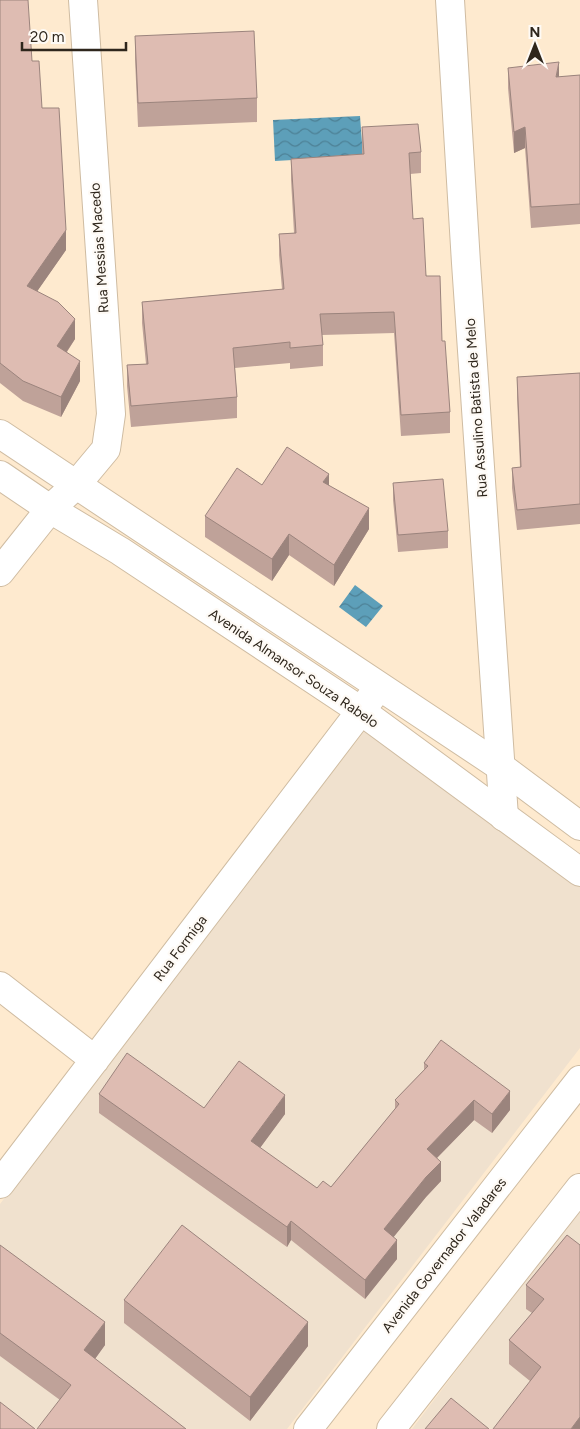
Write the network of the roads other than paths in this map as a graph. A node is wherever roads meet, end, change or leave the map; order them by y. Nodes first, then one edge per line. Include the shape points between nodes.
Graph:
1 (83, 0) edge
2 (450, 0) edge
3 (0, 434) edge
4 (0, 475) edge
5 (76, 485) junction
6 (50, 510) junction
7 (0, 572) edge
8 (379, 687) junction
9 (361, 712) junction
10 (501, 767) junction
11 (504, 817) junction
12 (580, 826) edge
13 (580, 872) edge
14 (0, 986) edge
15 (95, 1060) junction
16 (580, 1080) edge
17 (0, 1184) edge
18 (580, 1188) edge
19 (313, 1427) edge
20 (391, 1429) edge

1 - 5 street, Rua Messias Macedo via 110,414 106,449
2 - 10 street, Rua Assulino Batista de Melo
3 - 5 street
4 - 6 street, Avenida Almansor Souza Rabelo
5 - 6 street, Rua Messias Macedo
5 - 8 street
6 - 7 street, Rua Messias Macedo
6 - 9 street, Avenida Almansor Souza Rabelo via 120,551
8 - 9 street, Rua Formiga
8 - 10 street
9 - 11 street, Avenida Almansor Souza Rabelo
9 - 15 street, Rua Formiga
10 - 11 street, Rua Assulino Batista de Melo
10 - 12 street
11 - 13 street, Avenida Almansor Souza Rabelo
14 - 15 street
15 - 17 street, Rua Formiga
16 - 19 street, Avenida Governador Valadares
18 - 20 street

